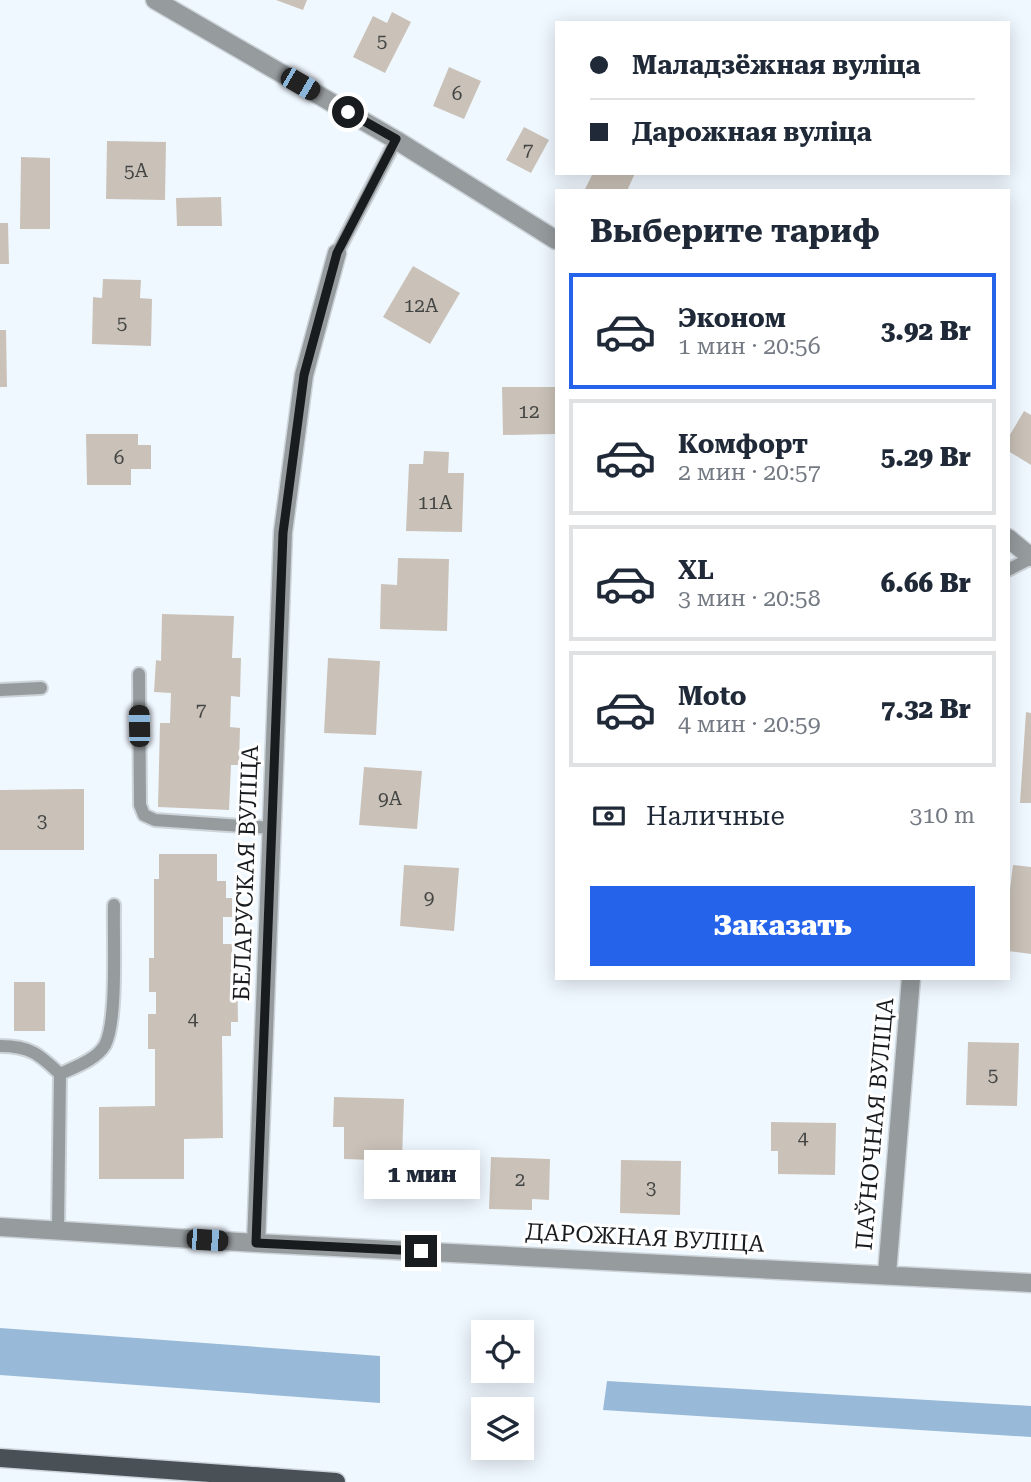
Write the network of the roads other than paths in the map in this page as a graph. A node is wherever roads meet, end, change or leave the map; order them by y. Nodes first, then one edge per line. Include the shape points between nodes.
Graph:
1 (155, 0) edge
2 (396, 139) junction
3 (555, 239) edge
4 (337, 253) joint
5 (1010, 540) edge
6 (1031, 558) edge
7 (1010, 569) edge
8 (139, 674) dead end
9 (41, 688) dead end
10 (0, 690) edge
11 (272, 828) junction
12 (114, 905) dead end
13 (911, 980) edge
14 (0, 1046) edge
15 (60, 1074) junction
16 (0, 1227) edge
17 (58, 1230) junction
18 (256, 1243) junction
19 (887, 1274) junction
20 (1031, 1283) edge
21 (0, 1458) edge
22 (336, 1482) edge

1 - 2 street
2 - 3 street
2 - 4 lane
4 - 11 street, БЕЛАРУСКАЯ ВУЛІЦА via 304,375 283,533
5 - 6 street
6 - 7 lane
8 - 11 lane via 140,805 144,815 155,820
9 - 10 lane
11 - 18 street, БЕЛАРУСКАЯ ВУЛІЦА
12 - 15 lane via 111,1024 104,1046 89,1060
13 - 19 street, ПАЎНОЧНАЯ ВУЛІЦА
14 - 15 lane via 37,1052
15 - 17 lane
16 - 17 street
17 - 18 street
18 - 19 street, ДАРОЖНАЯ ВУЛІЦА
19 - 20 street, ДАРОЖНАЯ ВУЛІЦА
21 - 22 main road

